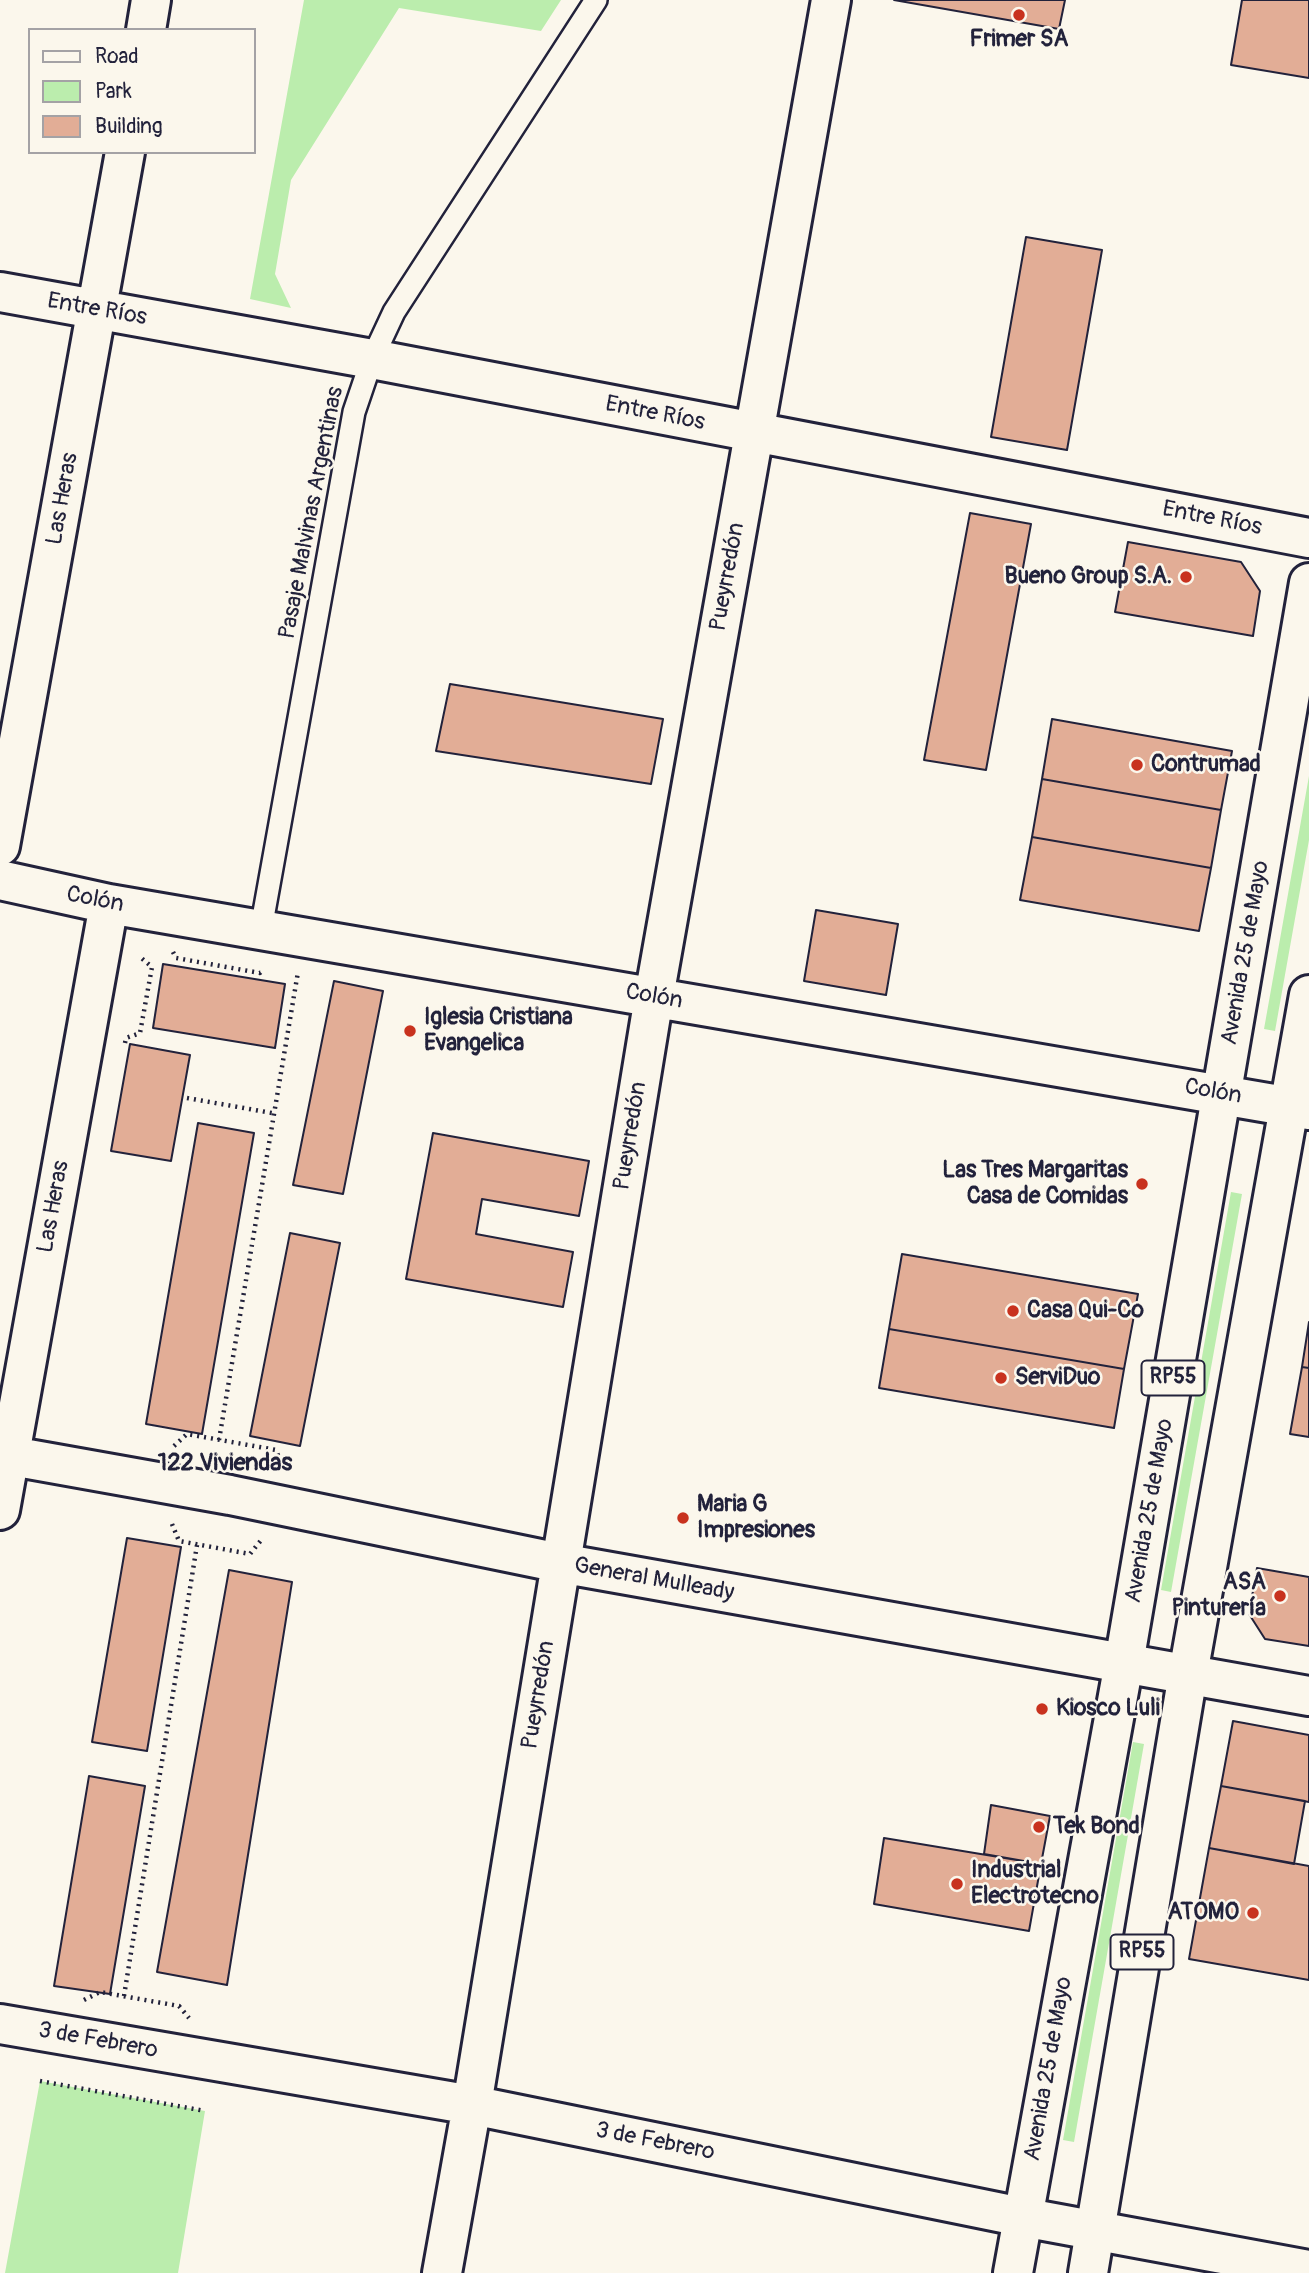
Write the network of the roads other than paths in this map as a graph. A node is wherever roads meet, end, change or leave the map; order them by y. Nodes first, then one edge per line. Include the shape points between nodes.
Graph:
1 (151, 0) edge
2 (596, 0) edge
3 (831, 0) edge
4 (146, 28) edge
5 (125, 154) edge
6 (0, 292) edge
7 (98, 310) junction
8 (372, 359) junction
9 (754, 433) junction
10 (1309, 538) edge
11 (1309, 583) edge
12 (0, 846) edge
13 (0, 880) edge
14 (109, 904) junction
15 (261, 929) junction
16 (1309, 995) edge
17 (654, 997) junction
18 (1222, 1094) junction
19 (1299, 1108) edge
20 (5, 1455) edge
21 (0, 1510) edge
22 (560, 1563) junction
23 (1124, 1662) junction
24 (1188, 1674) junction
25 (1309, 1696) edge
26 (0, 2024) edge
27 (472, 2105) junction
28 (1022, 2217) junction
29 (1095, 2231) junction
30 (1309, 2270) edge
31 (442, 2273) edge
32 (1013, 2273) edge
33 (1088, 2273) edge

1 - 4 street
2 - 8 lane, Pasaje Malvinas Argentinas via 394,312
3 - 9 street, Pueyrredón
5 - 7 street, Las Heras
6 - 7 street, Entre Ríos
7 - 8 street, Entre Ríos
7 - 12 street, Las Heras
8 - 9 street, Entre Ríos
8 - 15 lane, Pasaje Malvinas Argentinas via 354,412
9 - 10 street, Entre Ríos
9 - 17 street, Pueyrredón
11 - 18 street, Avenida 25 de Mayo / RP55
13 - 14 street, Colón
14 - 15 street, Colón
14 - 20 street, Las Heras
15 - 17 street, Colón
16 - 19 street, RP55
17 - 18 street, Colón
17 - 22 street, Pueyrredón
18 - 19 street, Colón
18 - 23 street, Avenida 25 de Mayo / RP55
19 - 24 street, RP55
20 - 21 street, Las Heras
20 - 22 street, General Mulleady via 230,1495
22 - 23 street, General Mulleady
22 - 27 street, Pueyrredón
23 - 24 street, General Mulleady
23 - 28 street, Avenida 25 de Mayo / RP55
24 - 25 street, General Mulleady
24 - 29 street, RP55
26 - 27 street, 3 de Febrero
27 - 28 street, 3 de Febrero
27 - 31 street, Pueyrredón
28 - 29 street, 3 de Febrero
28 - 32 street, Avenida 25 de Mayo / RP55
29 - 30 street, 3 de Febrero
29 - 33 street, RP55

